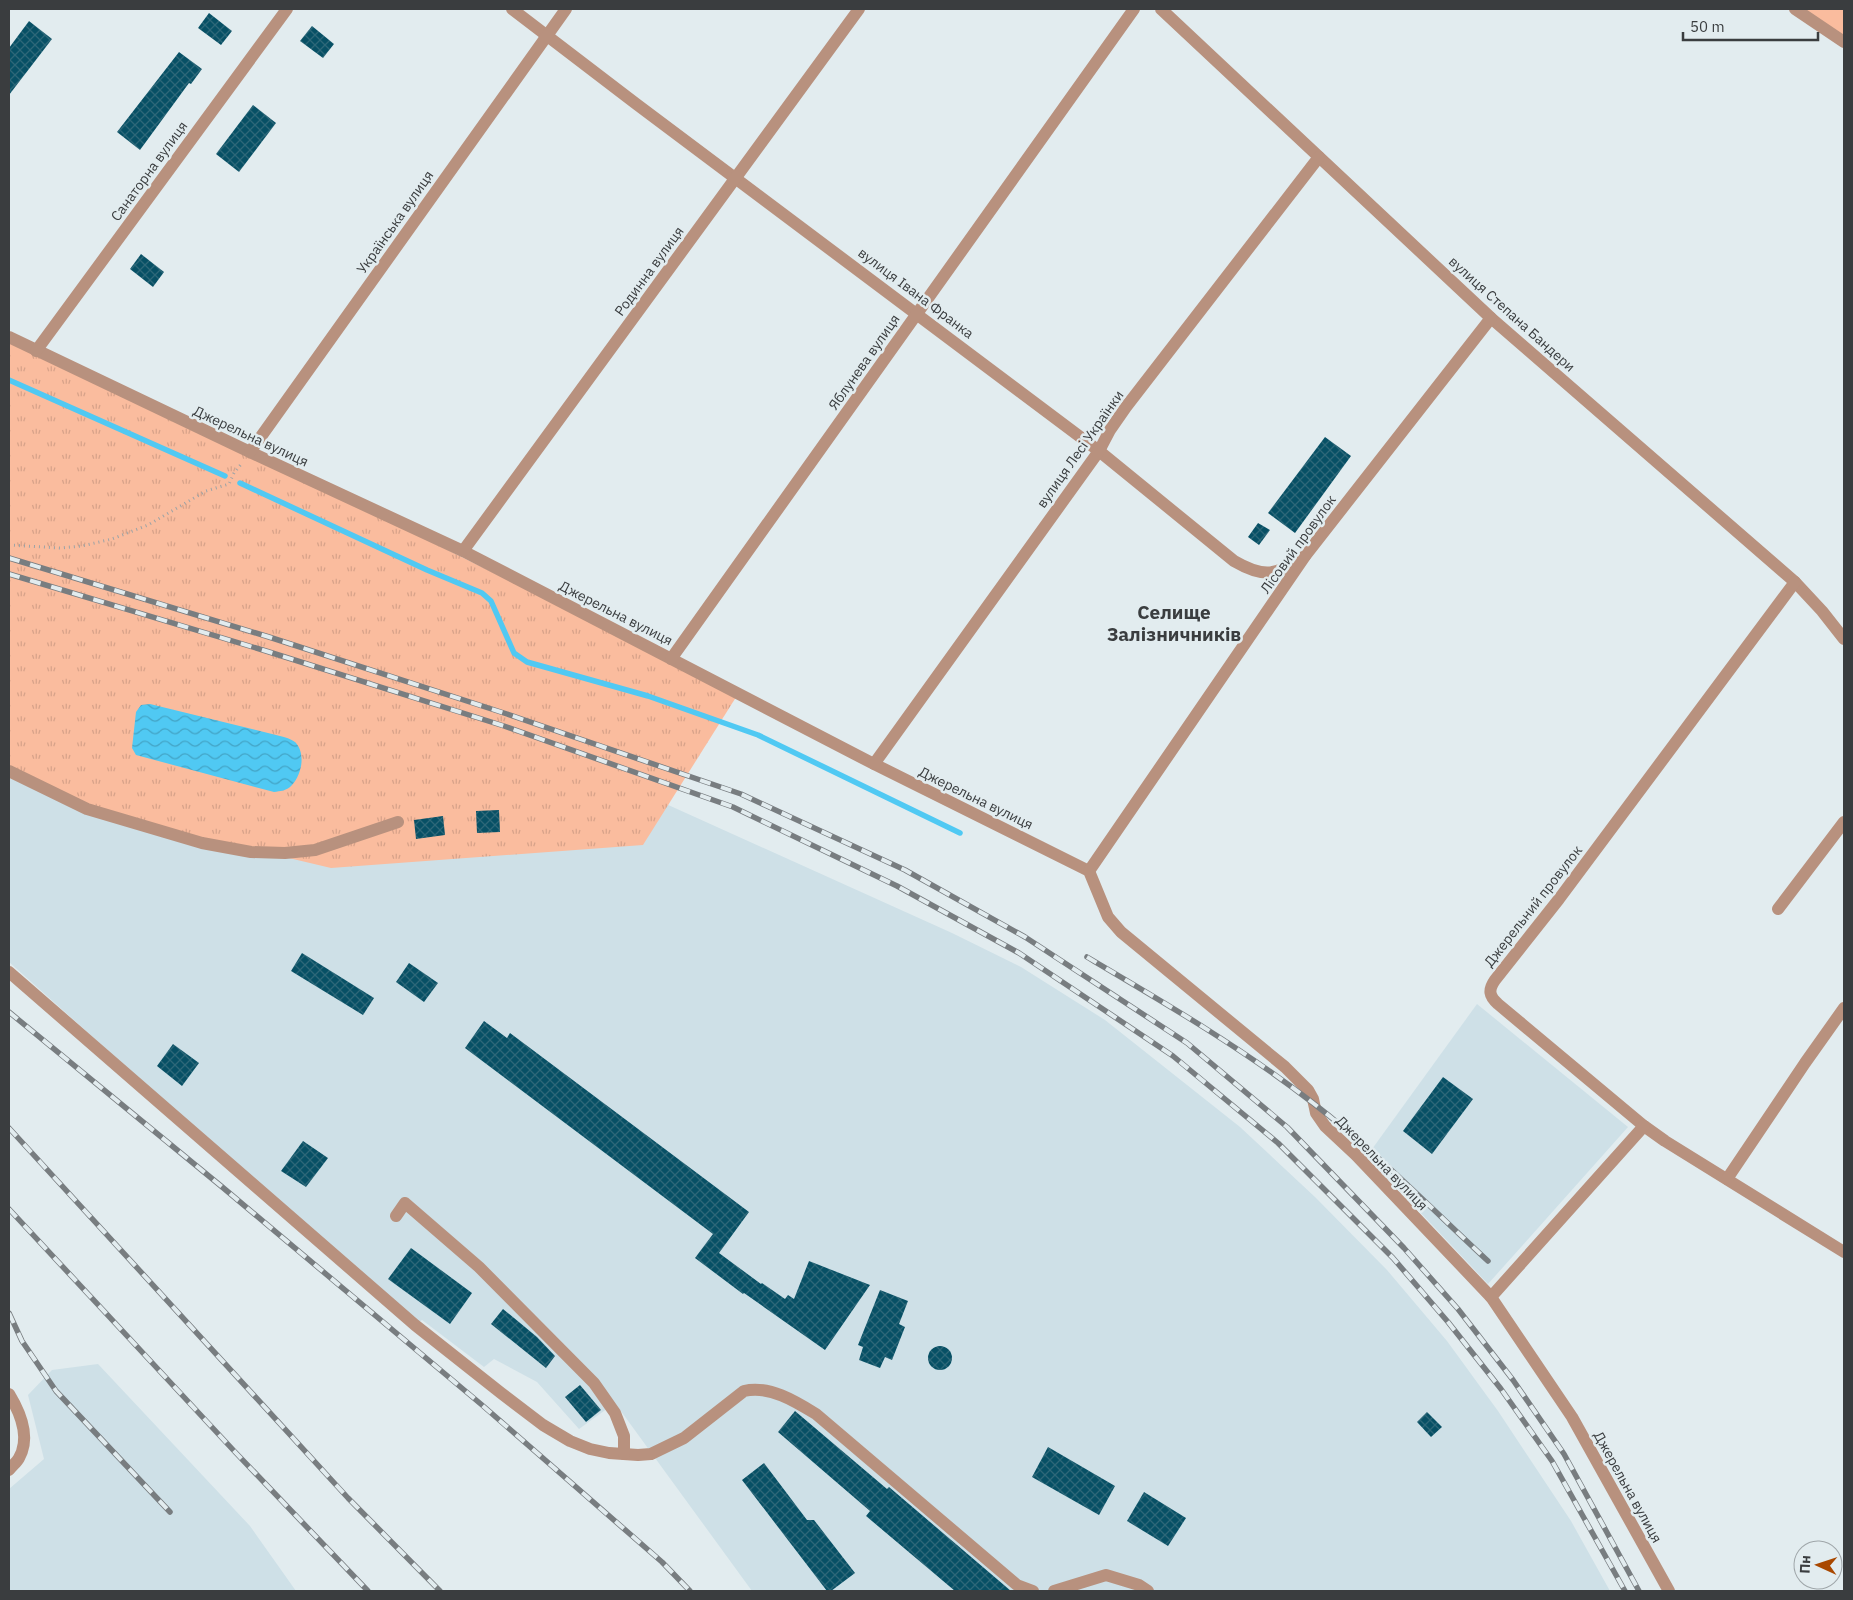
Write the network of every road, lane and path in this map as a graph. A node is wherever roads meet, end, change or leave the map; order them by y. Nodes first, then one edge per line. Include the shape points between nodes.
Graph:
1 (286, 9) edge
2 (512, 9) edge
3 (566, 9) edge
4 (859, 9) edge
5 (1134, 9) edge
6 (1161, 9) edge
7 (1794, 9) edge
8 (547, 35) junction
9 (1844, 42) edge
10 (1319, 157) junction
11 (736, 178) junction
12 (917, 313) junction
13 (1491, 318) junction
14 (9, 337) edge
15 (36, 351) junction
16 (1099, 450) junction
17 (250, 452) junction
18 (9, 545) edge
19 (463, 551) junction
20 (1306, 556) junction
21 (1795, 582) junction
22 (1844, 639) edge
23 (671, 659) junction
24 (874, 764) junction
25 (9, 771) edge
26 (398, 822) dead end
27 (1844, 822) edge
28 (1089, 871) junction
29 (1778, 909) dead end
30 (9, 972) edge
31 (1844, 1008) edge
32 (1644, 1126) junction
33 (1727, 1179) junction
34 (396, 1216) dead end
35 (1844, 1252) edge
36 (1491, 1297) junction
37 (9, 1394) edge
38 (624, 1454) junction
39 (9, 1470) edge
40 (1033, 1591) edge
41 (1054, 1591) edge
42 (1148, 1591) edge
43 (1669, 1591) edge

1 - 15 street, Санаторна вулиця
2 - 8 street, вулиця Івана Франка
3 - 8 street, Українська вулиця
4 - 11 street, Родинна вулиця
5 - 12 street, Яблунева вулиця
6 - 10 street, вулиця Степана Бандери
7 - 9 street
8 - 11 street, вулиця Івана Франка
8 - 17 street, Українська вулиця
10 - 13 street, вулиця Степана Бандери
10 - 16 street, вулиця Лесі Українки via 1126,407
11 - 12 street, вулиця Івана Франка
11 - 19 street, Родинна вулиця
12 - 16 street, вулиця Івана Франка
12 - 23 street, Яблунева вулиця
13 - 20 street, Лісовий провулок
13 - 21 street, вулиця Степана Бандери
14 - 15 street, Джерельна вулиця
15 - 17 street, Джерельна вулиця
16 - 20 street, вулиця Івана Франка via 1248,569 1263,574 1278,572
16 - 24 street, вулиця Лесі Українки
17 - 18 path via 229,484 206,490 148,525 112,539 60,548
17 - 19 street, Джерельна вулиця
19 - 23 street, Джерельна вулиця
20 - 28 street, Лісовий провулок
21 - 22 street, вулиця Степана Бандери
21 - 32 street, Джерельний провулок via 1490,987 1492,999
23 - 24 street, Джерельна вулиця
24 - 28 street, Джерельна вулиця
25 - 26 street via 87,809 194,841 251,852 315,850
27 - 29 street
28 - 36 street, Джерельна вулиця via 1108,917 1121,932 1285,1067 1308,1090 1324,1126
30 - 38 street via 415,1325 501,1394 570,1441 590,1449
31 - 33 street
32 - 33 street, Джерельний провулок
32 - 36 street
33 - 35 street, Джерельний провулок
34 - 38 street via 405,1203 479,1267 594,1384 615,1413 624,1436
36 - 43 street, Джерельна вулиця via 1572,1417
37 - 39 street via 19,1412 24,1432 19,1459
38 - 40 street via 652,1454 684,1438 744,1391 765,1390 795,1401 816,1414 1017,1586
41 - 42 street via 1106,1575

